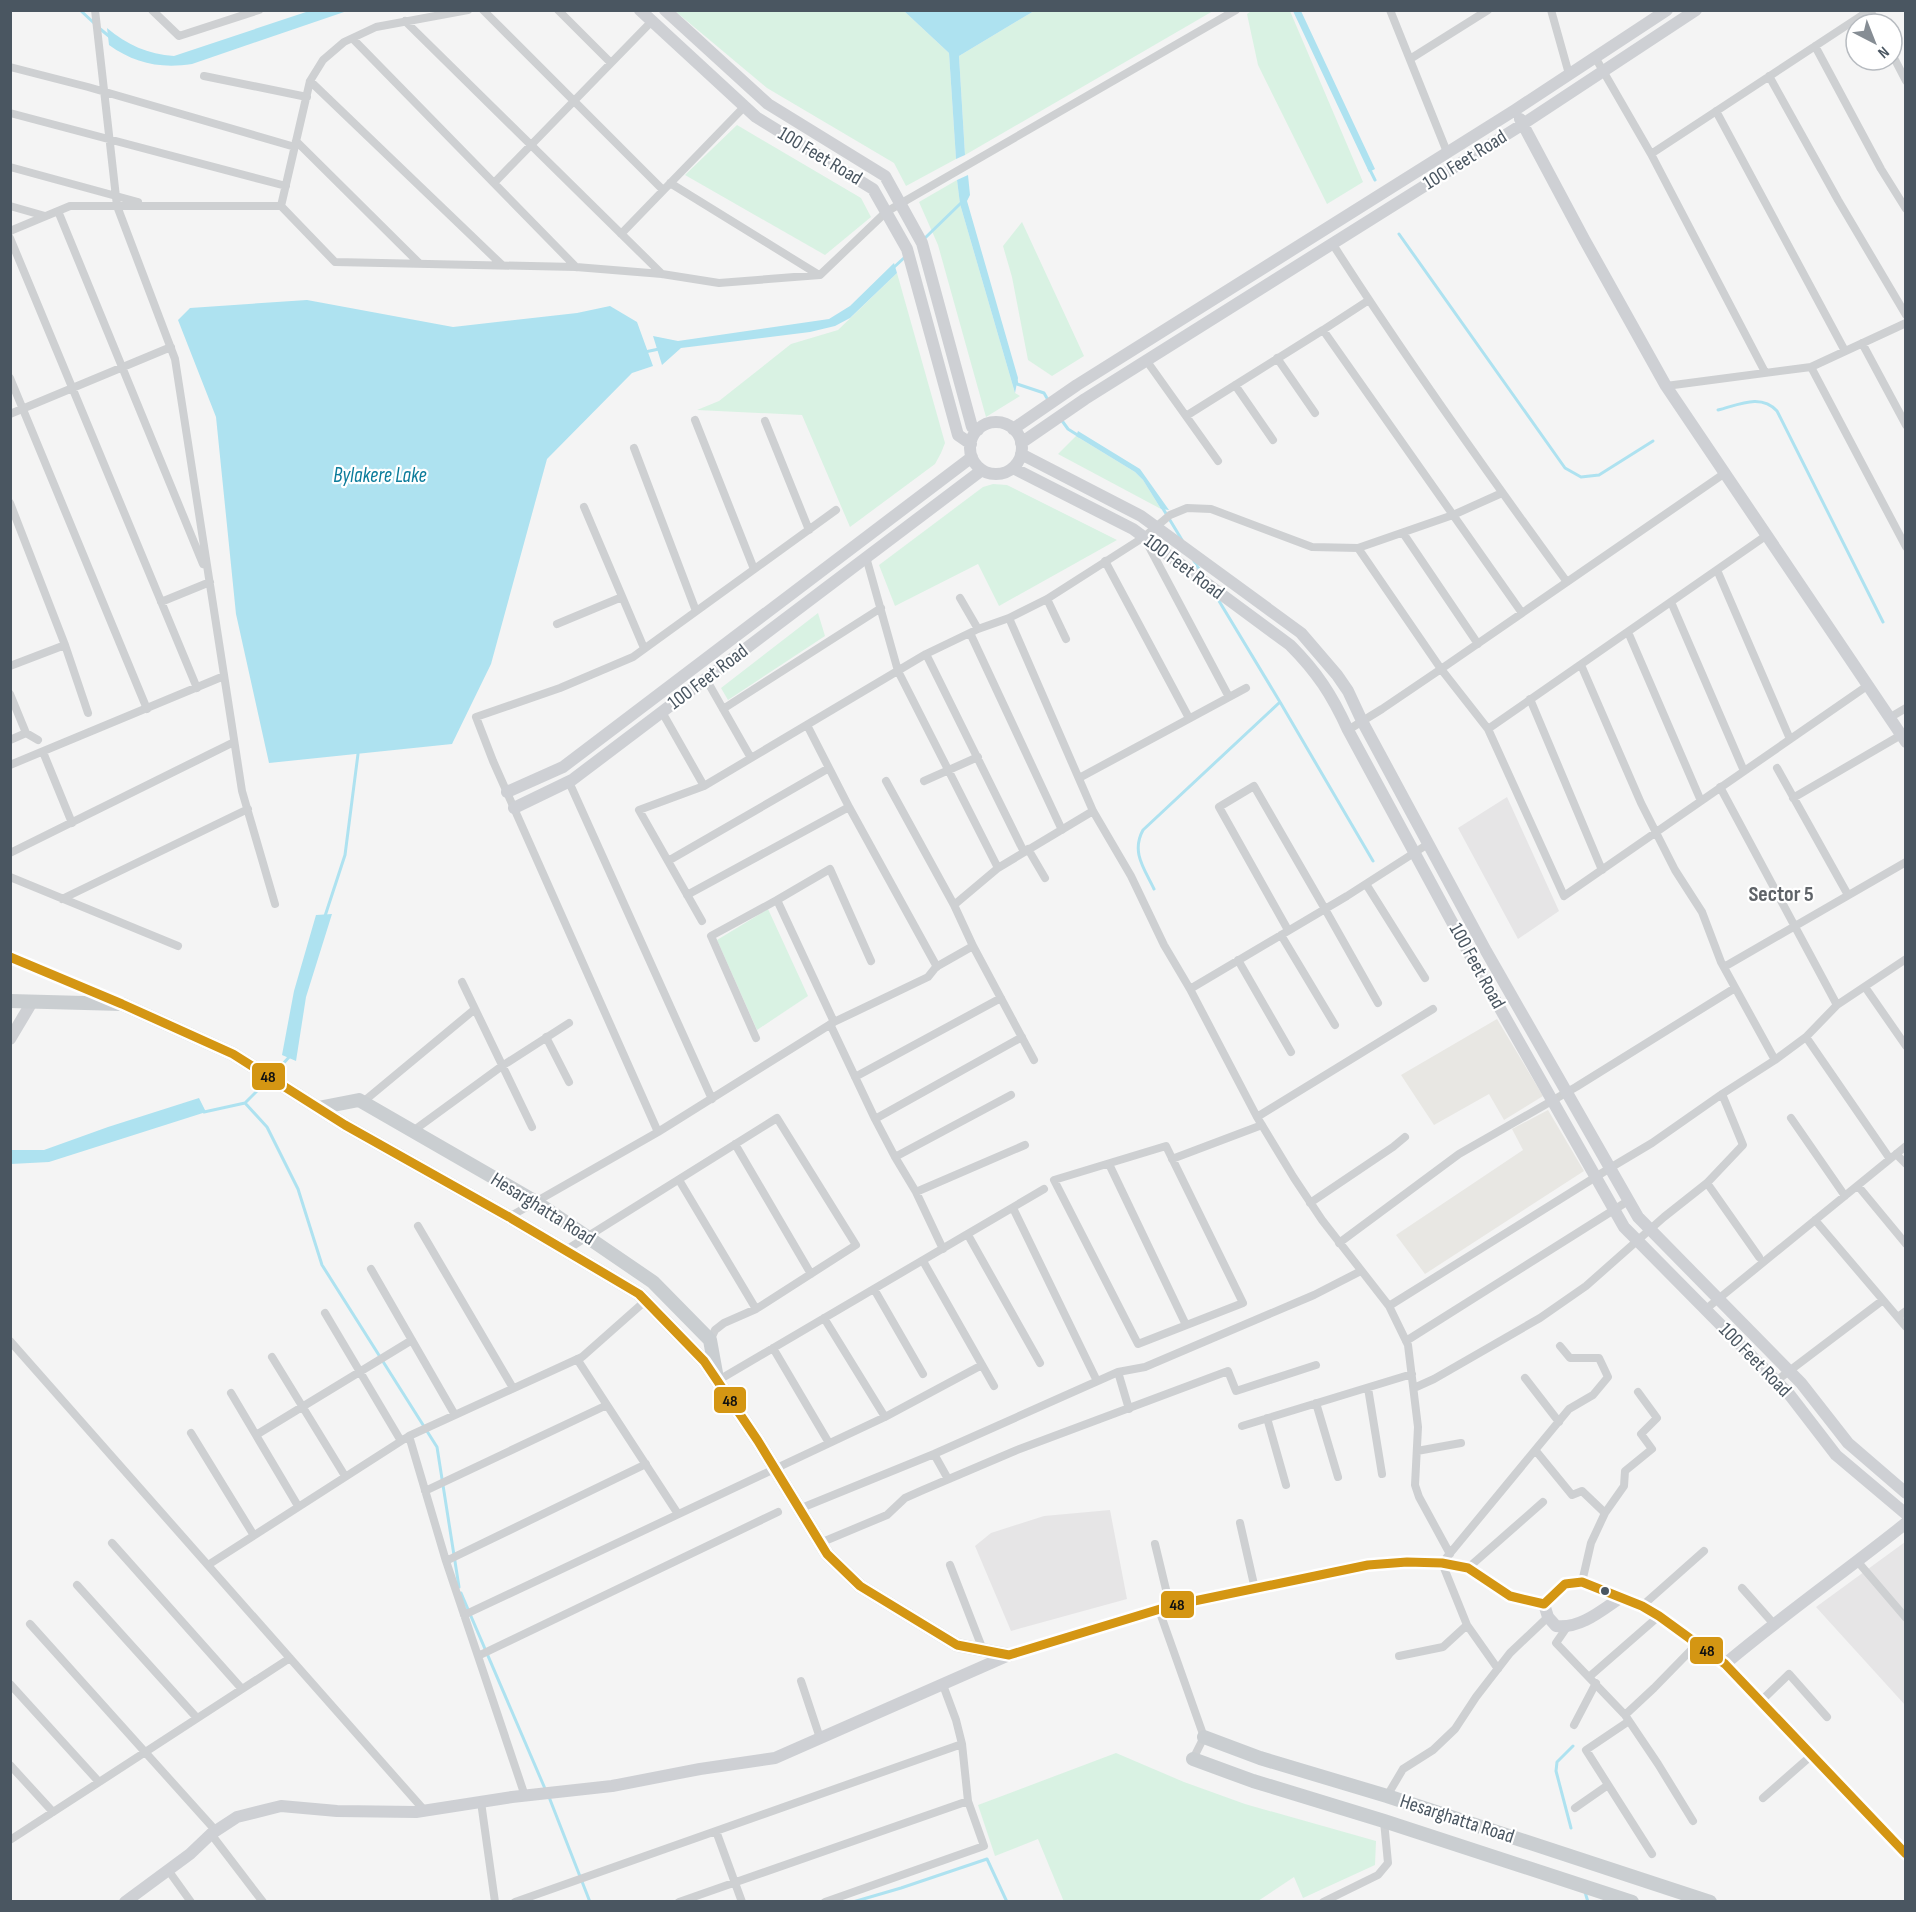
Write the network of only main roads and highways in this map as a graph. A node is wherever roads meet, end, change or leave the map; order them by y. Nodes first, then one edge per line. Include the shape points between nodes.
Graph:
1 (640, 10) edge
2 (665, 10) edge
3 (1667, 10) edge
4 (1696, 10) edge
5 (1515, 110) junction
6 (1523, 124) junction
7 (1013, 429) junction
8 (978, 430) junction
9 (971, 444) junction
10 (1021, 448) junction
11 (972, 457) junction
12 (1013, 468) junction
13 (982, 470) junction
14 (1903, 739) edge
15 (507, 792) road end
16 (514, 808) road end
17 (10, 957) edge
18 (10, 1001) edge
19 (32, 1002) junction
20 (122, 1004) junction
21 (10, 1039) edge
22 (318, 1108) junction
23 (717, 1381) junction
24 (1905, 1493) edge
25 (1905, 1514) edge
26 (1905, 1523) edge
27 (1620, 1598) junction
28 (1544, 1604) junction
29 (1009, 1655) junction
30 (1725, 1664) junction
31 (1204, 1737) road end
32 (1193, 1759) road end
33 (1905, 1854) edge
34 (125, 1902) edge
35 (1632, 1902) edge
36 (1710, 1902) edge

1 - 9 main road, 100 Feet Road via 756,117 870,186 907,249 958,435
2 - 8 main road, 100 Feet Road via 768,104 882,173 922,243 972,427
3 - 5 main road, 100 Feet Road
4 - 6 main road, 100 Feet Road
5 - 6 main road
5 - 7 main road, 100 Feet Road
6 - 10 main road, 100 Feet Road via 1085,399 1035,433
6 - 14 main road via 1666,386
7 - 8 main road via 992,423
7 - 10 main road
8 - 9 main road
9 - 11 main road
10 - 12 main road
10 - 24 main road, 100 Feet Road via 1156,526 1301,633 1337,675 1486,951 1638,1217 1801,1383 1848,1443
11 - 13 main road
11 - 15 main road, 100 Feet Road via 563,767
12 - 13 main road via 996,474
12 - 25 main road, 100 Feet Road via 1133,529 1290,645 1334,700 1472,958 1624,1227 1789,1394 1836,1455
13 - 16 main road, 100 Feet Road via 569,782
17 - 20 main road, Hesarghatta Road
18 - 19 main road
19 - 20 main road
19 - 21 main road
20 - 22 main road, Hesarghatta Road via 232,1054
22 - 23 main road, Hesarghatta Road via 639,1294 704,1361
22 - 23 main road, Hesarghatta Road via 359,1100 536,1202 588,1237 653,1282 710,1340
23 - 29 main road, Hesarghatta Road via 827,1554 860,1586 957,1645
26 - 30 main road
27 - 28 main road via 1582,1582 1565,1584
27 - 28 main road via 1567,1627 1556,1626
27 - 30 main road via 1642,1606
28 - 29 main road, Hesarghatta Road via 1510,1596 1468,1568 1446,1559 1368,1565 1164,1608
29 - 34 main road via 775,1758 612,1786 424,1810 337,1811 281,1806 237,1817
30 - 33 main road
31 - 36 main road, Hesarghatta Road
32 - 35 main road, Hesarghatta Road

